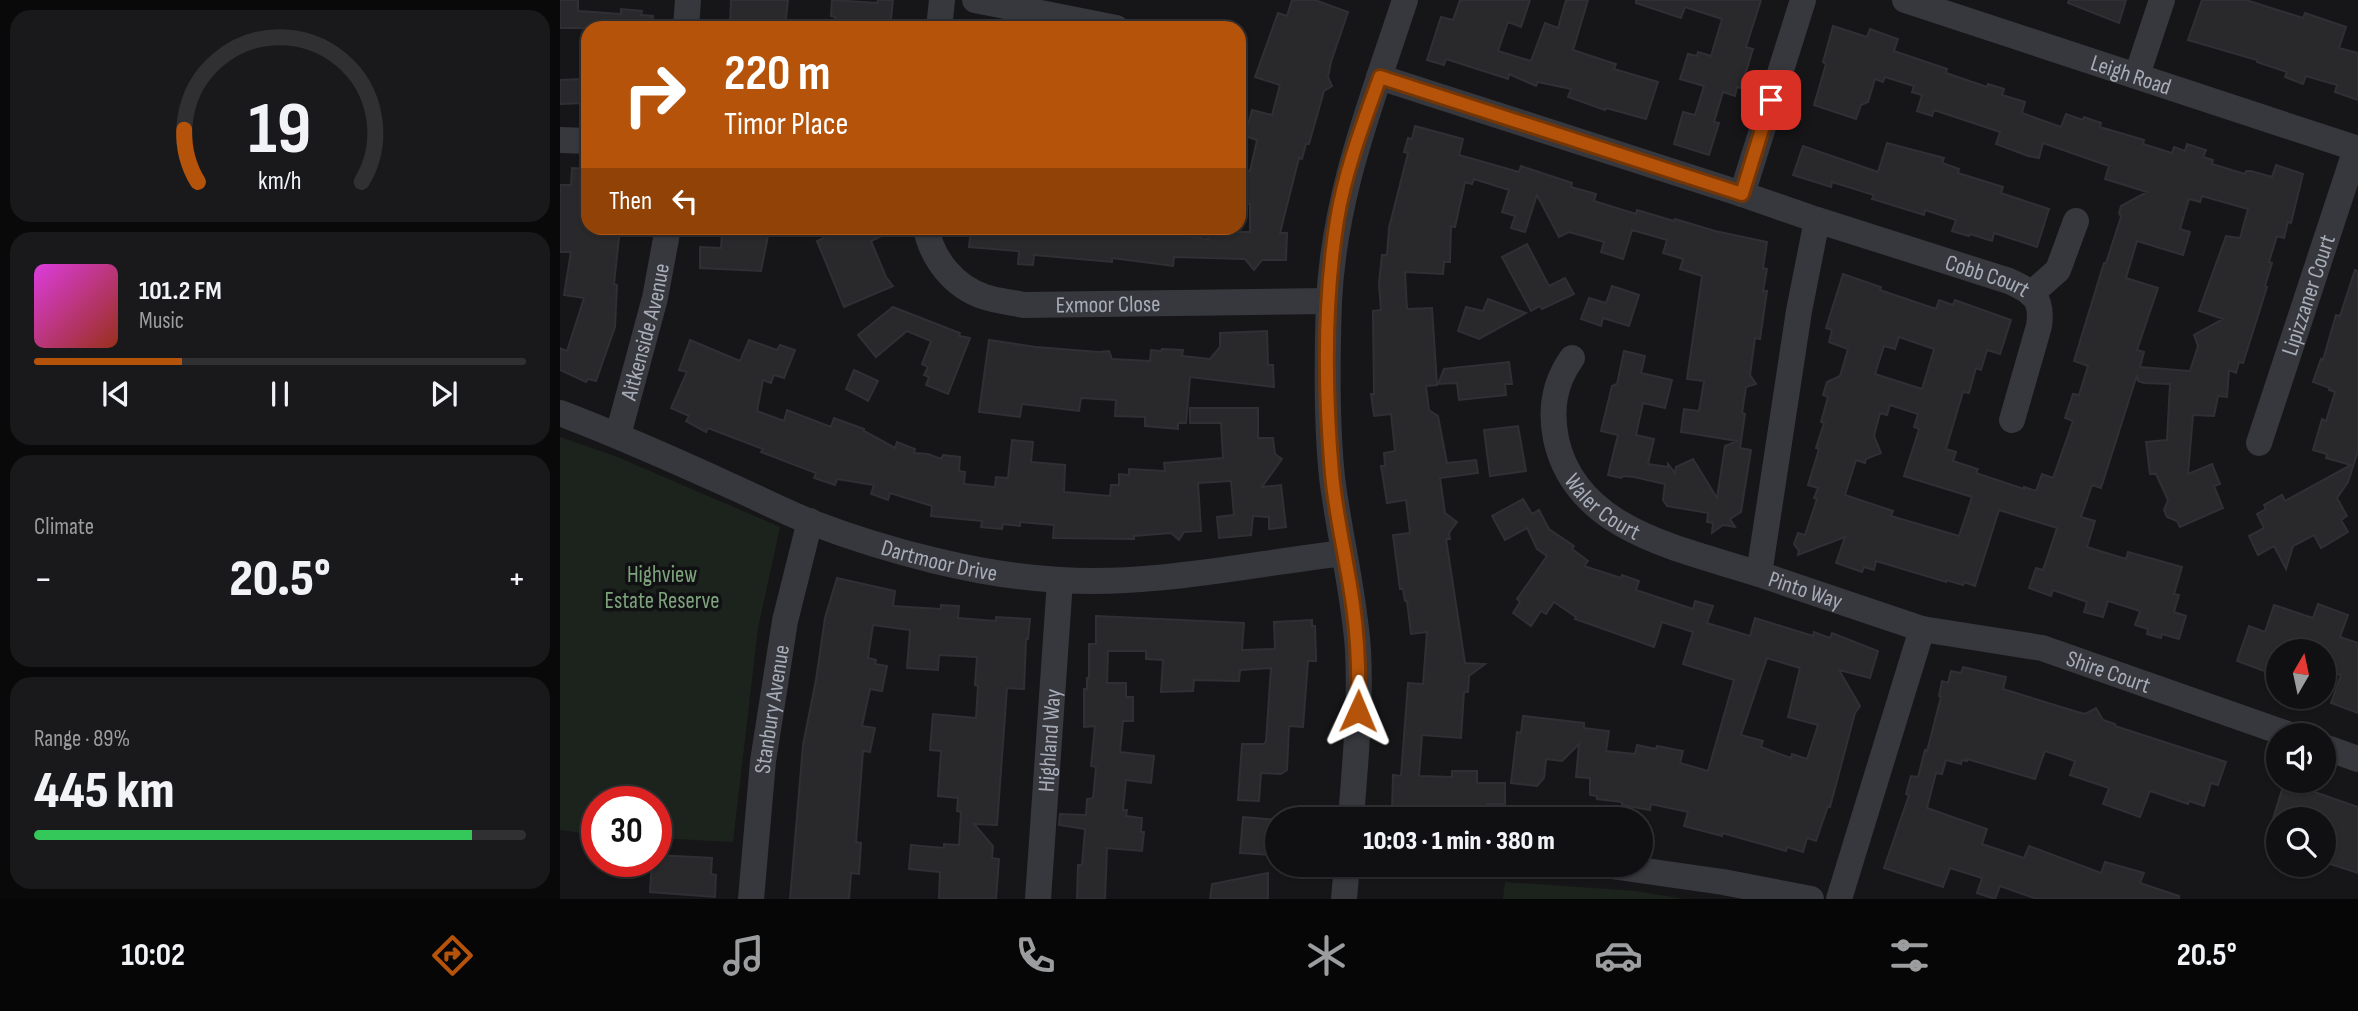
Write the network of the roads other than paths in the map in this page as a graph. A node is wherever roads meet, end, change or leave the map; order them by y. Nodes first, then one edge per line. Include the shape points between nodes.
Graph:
1 (688, 0) edge
2 (942, 0) edge
3 (975, 0) edge
4 (1405, 0) edge
5 (1803, 0) edge
6 (1905, 0) edge
7 (2162, 0) edge
8 (686, 21) edge
9 (940, 21) edge
10 (1081, 21) edge
11 (2137, 75) junction
12 (1380, 77) junction
13 (560, 140) edge
14 (581, 141) edge
15 (2357, 149) edge
16 (1742, 194) junction
17 (1817, 220) junction
18 (2076, 221) dead end
19 (667, 235) edge
20 (929, 235) edge
21 (2031, 294) junction
22 (1329, 301) junction
23 (1572, 358) dead end
24 (560, 413) edge
25 (2012, 420) dead end
26 (618, 435) junction
27 (2259, 443) dead end
28 (810, 522) junction
29 (1344, 553) junction
30 (1759, 573) junction
31 (1060, 580) junction
32 (1922, 629) junction
33 (2266, 727) edge
34 (2336, 751) edge
35 (2358, 759) edge
36 (1352, 807) edge
37 (1653, 872) edge
38 (1347, 877) edge
39 (751, 899) edge
40 (1038, 899) edge
41 (1344, 899) edge
42 (1811, 899) edge
43 (1839, 899) edge

1 - 8 street
2 - 9 street
3 - 10 street
4 - 12 street
5 - 16 street
6 - 11 street, Leigh Road
7 - 11 street
11 - 15 street, Leigh Road
12 - 16 street, Cobb Court
12 - 22 street via 1337,220
13 - 14 street
15 - 27 street, Lipizzaner Court
16 - 17 street, Cobb Court
17 - 21 street, Cobb Court via 2009,281
17 - 30 street, Pinto Way
18 - 21 street via 2058,270
19 - 26 street, Aitkenside Avenue via 655,298
20 - 22 street, Exmoor Close via 939,262 959,285 985,297 1023,304
21 - 25 street, Cobb Court via 2041,313
22 - 29 street via 1328,409
23 - 30 street, Waler Court via 1556,387 1554,428 1563,463 1581,492 1626,528
24 - 26 street, Dartmoor Drive
26 - 28 street, Dartmoor Drive
28 - 31 street, Dartmoor Drive via 933,560
28 - 39 street, Stanbury Avenue via 785,621 765,748
29 - 31 street, Dartmoor Drive via 1166,576
29 - 36 street via 1358,650
30 - 32 street, Pinto Way
31 - 40 street, Highland Way
32 - 33 street, Shire Court via 2042,648
32 - 43 street
34 - 35 street
37 - 42 street
38 - 41 street

